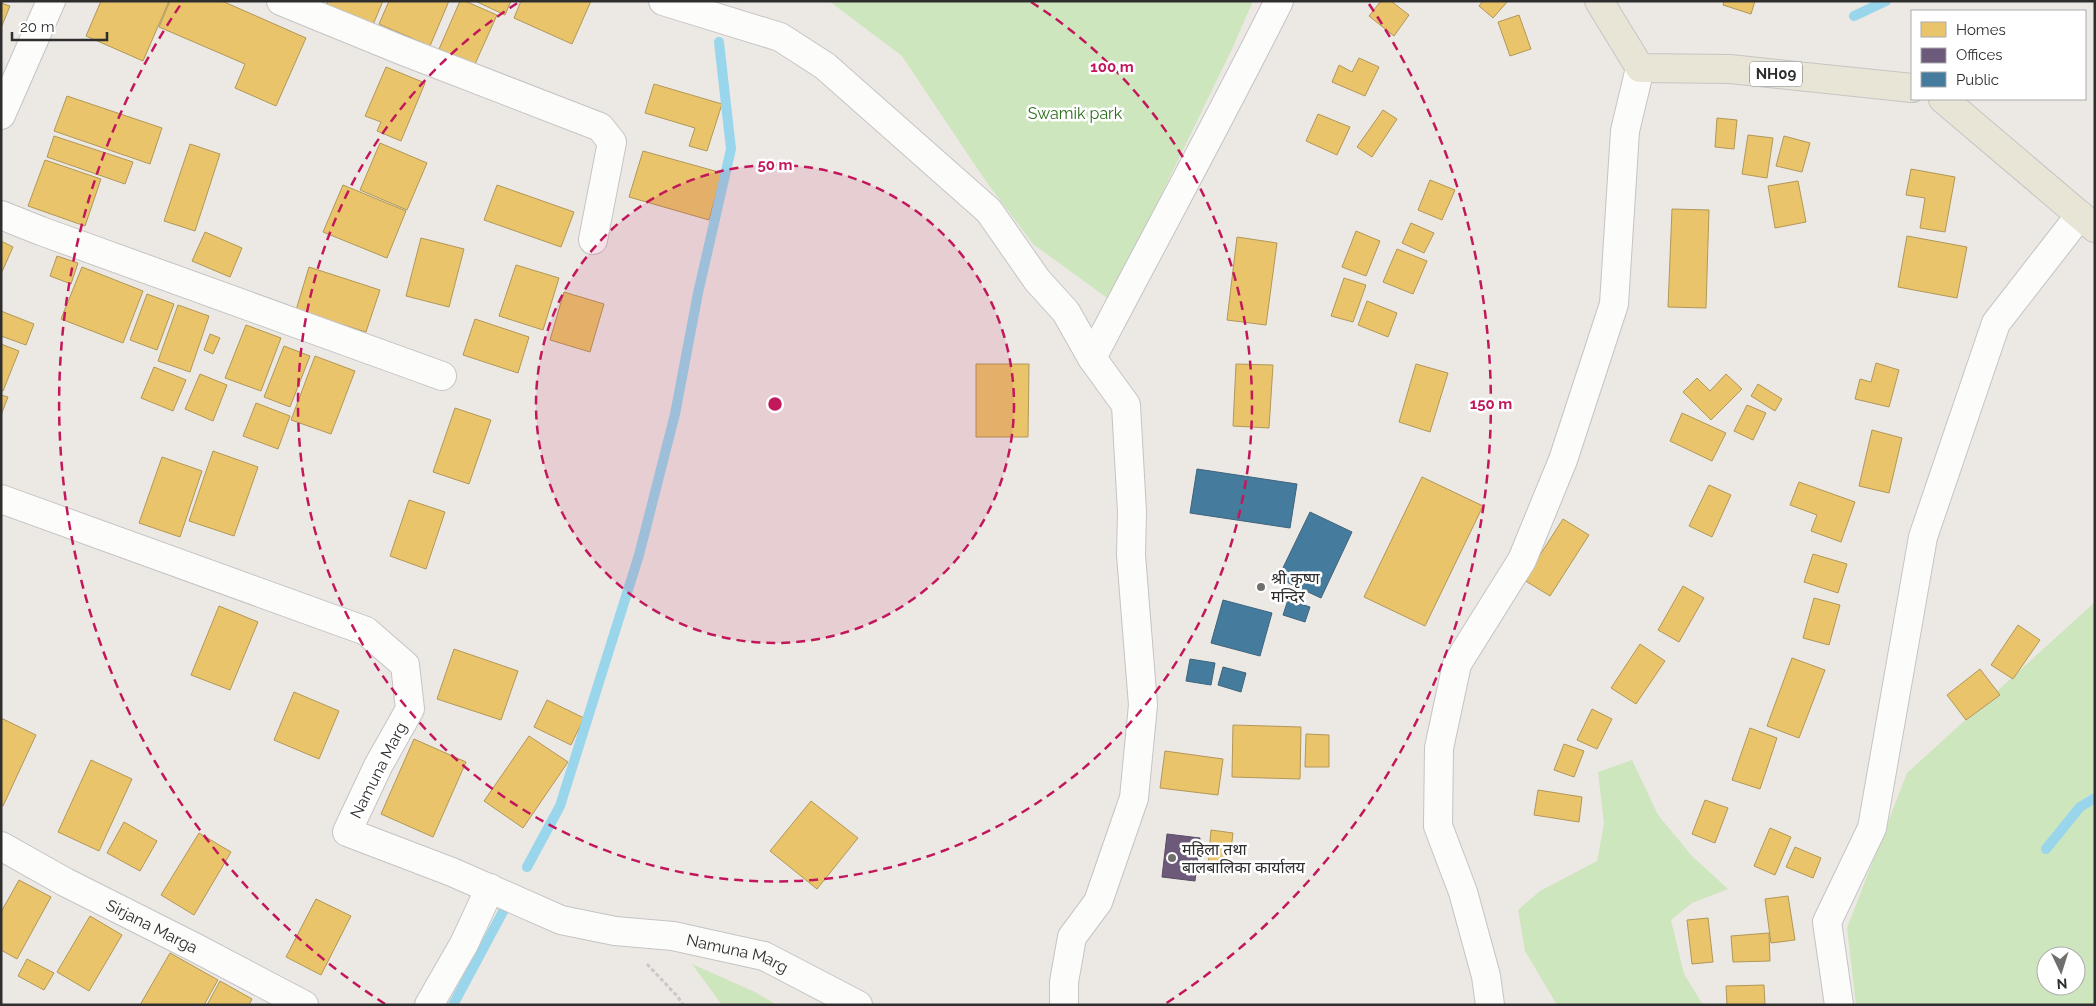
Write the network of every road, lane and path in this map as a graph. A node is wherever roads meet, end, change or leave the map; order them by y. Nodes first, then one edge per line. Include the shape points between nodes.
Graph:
1 (51, 1) edge
2 (281, 1) edge
3 (663, 1) edge
4 (1279, 1) edge
5 (1599, 1) edge
6 (1640, 68) junction
7 (1911, 88) edge
8 (1943, 100) edge
9 (1, 115) edge
10 (1, 215) edge
11 (2087, 222) edge
12 (593, 240) dead end
13 (1092, 358) junction
14 (442, 376) dead end
15 (1, 499) edge
16 (1, 846) edge
17 (490, 888) junction
18 (646, 964) dead end
19 (304, 1005) edge
20 (430, 1005) edge
21 (683, 1005) edge
22 (858, 1005) edge
23 (1064, 1005) edge
24 (1490, 1005) edge
25 (1839, 1005) edge

1 - 9 street
2 - 12 street via 600,127 612,142
3 - 13 street via 780,37 825,66 989,211 1037,280 1066,312
4 - 13 street
5 - 6 main road
6 - 7 main road, NH09 via 1730,69
6 - 24 street via 1625,131 1614,304 1563,460 1522,560 1457,664 1439,748 1438,826 1463,892 1486,976
8 - 11 main road
10 - 14 street
11 - 25 street via 1996,323 1923,537 1872,828 1827,922
13 - 23 street via 1126,405 1131,555 1143,705 1134,798 1098,902 1072,937 1064,982
15 - 17 street, Namuna Marg via 366,632 405,665 410,709 347,832
16 - 19 street, Sirjana Marga
17 - 20 street
17 - 22 street, Namuna Marg via 562,920 614,931 673,936 764,956
18 - 21 path

